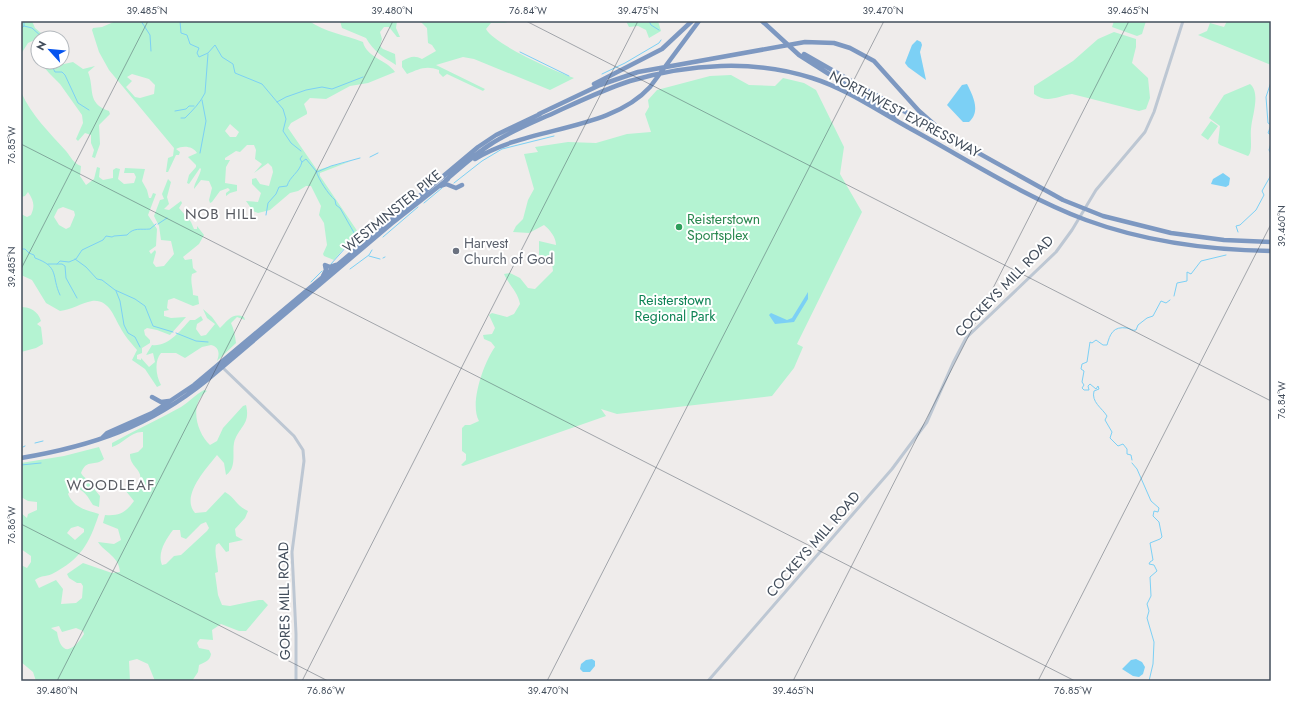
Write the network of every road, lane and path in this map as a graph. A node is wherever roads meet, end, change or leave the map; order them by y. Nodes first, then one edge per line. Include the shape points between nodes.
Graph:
1 (692, 21) edge
2 (699, 21) edge
3 (762, 21) edge
4 (1183, 21) edge
5 (687, 34) junction
6 (673, 39) junction
7 (684, 40) junction
8 (794, 49) junction
9 (671, 56) junction
10 (539, 114) junction
11 (936, 142) junction
12 (964, 145) junction
13 (446, 180) junction
14 (462, 185) dead end
15 (435, 189) junction
16 (1271, 242) edge
17 (1271, 251) edge
18 (337, 265) junction
19 (322, 277) junction
20 (221, 366) junction
21 (152, 397) dead end
22 (170, 401) junction
23 (102, 438) junction
24 (21, 458) edge
25 (296, 681) edge
26 (708, 681) edge

1 - 5 highway via 693,24
1 - 6 highway, WESTMINSTER PIKE
2 - 5 highway
3 - 8 highway
4 - 26 street, COCKEYS MILL ROAD via 1146,132 1096,190 1056,252 966,338 927,422 885,478
5 - 7 highway
6 - 7 highway
6 - 9 highway via 675,46
6 - 10 highway, WESTMINSTER PIKE via 654,54
7 - 9 highway
8 - 11 highway via 833,78
8 - 12 highway
9 - 13 highway, WESTMINSTER PIKE via 642,92 642,96 614,113 499,146 475,158
10 - 12 highway, NORTHWEST EXPRESSWAY via 600,85 638,72 805,42 826,42 850,48 874,61 928,119
10 - 18 highway, WESTMINSTER PIKE via 478,147
11 - 13 highway, NORTHWEST EXPRESSWAY via 843,90 818,80 770,68 723,66 654,75 604,91 499,139
11 - 17 highway, NORTHWEST EXPRESSWAY via 1028,194 1088,221 1169,243 1223,250
12 - 16 highway, NORTHWEST EXPRESSWAY via 1030,182 1093,212 1183,235
13 - 15 highway, WESTMINSTER PIKE
14 - 15 highway via 455,188 446,184
15 - 20 highway, WESTMINSTER PIKE
18 - 19 highway, WESTMINSTER PIKE
18 - 19 highway via 325,265 326,270
19 - 20 highway, WESTMINSTER PIKE
20 - 22 highway, WESTMINSTER PIKE
20 - 23 highway, WESTMINSTER PIKE via 198,388 163,411 109,438
20 - 25 street, GORES MILL ROAD via 294,436 303,450 304,461 292,552
21 - 22 highway via 161,402
22 - 23 highway, WESTMINSTER PIKE via 139,419 107,433
23 - 24 highway, WESTMINSTER PIKE via 68,449

